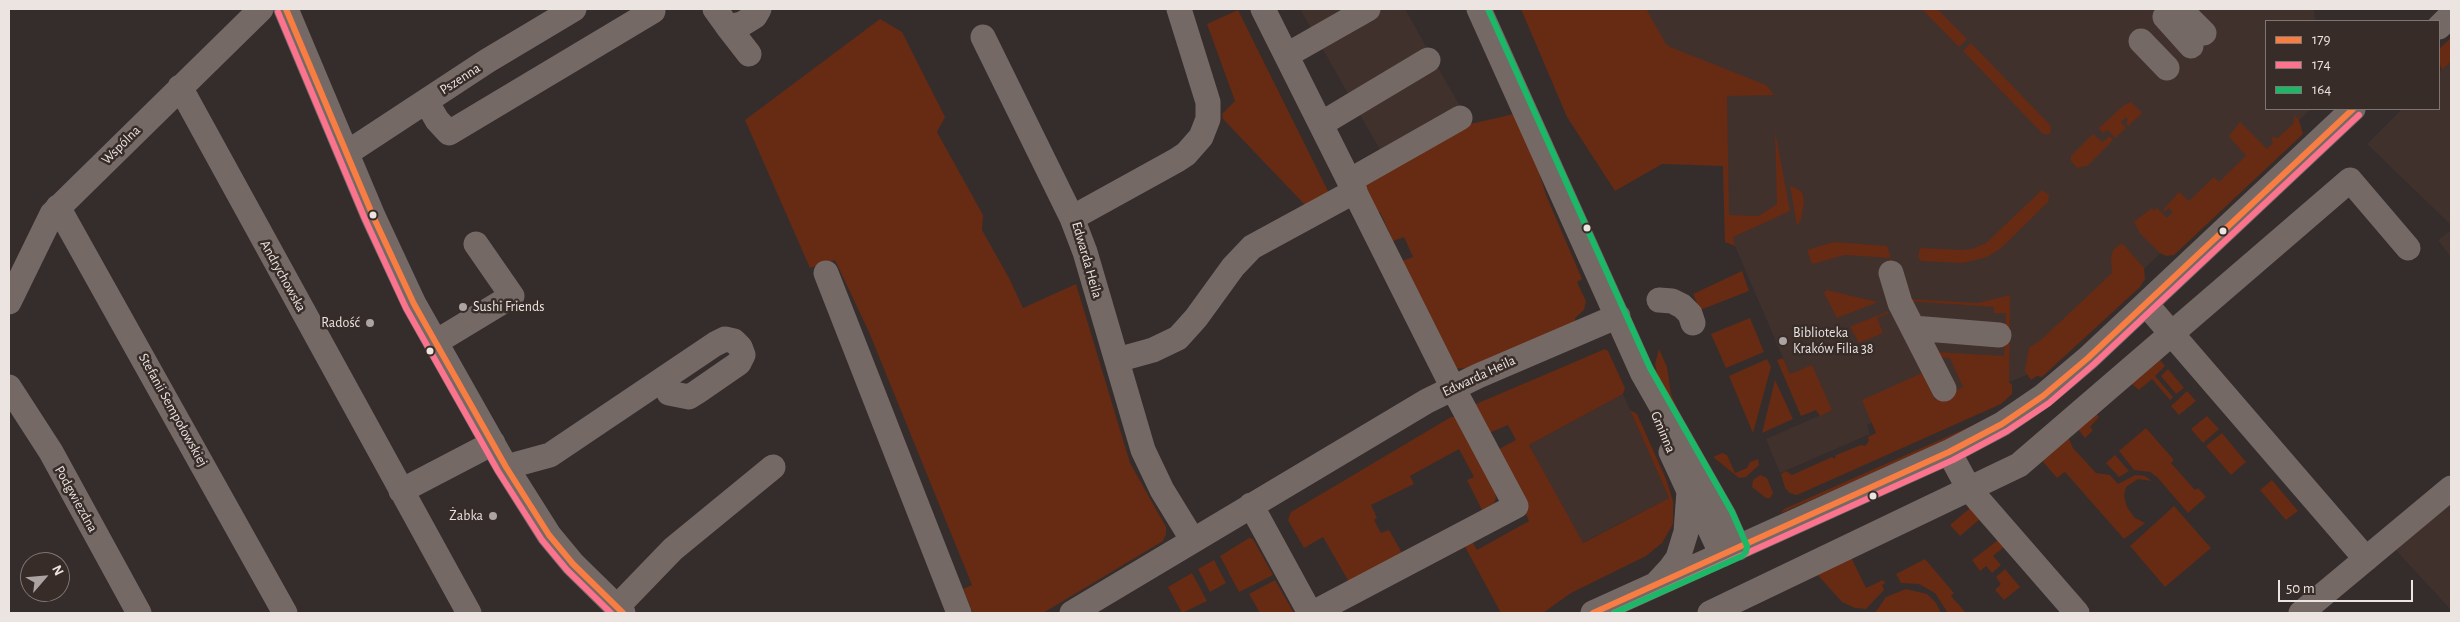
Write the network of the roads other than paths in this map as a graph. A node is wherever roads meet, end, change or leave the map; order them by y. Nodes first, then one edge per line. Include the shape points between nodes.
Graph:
1 (261, 9) edge
2 (286, 9) edge
3 (574, 9) edge
4 (652, 9) edge
5 (759, 9) edge
6 (1179, 9) edge
7 (1263, 9) edge
8 (1368, 9) edge
9 (1479, 9) edge
10 (2451, 15) edge
11 (722, 18) edge
12 (2160, 24) edge
13 (2440, 26) edge
14 (983, 37) dead end
15 (2194, 39) edge
16 (749, 54) dead end
17 (1286, 55) junction
18 (1428, 60) dead end
19 (180, 87) junction
20 (426, 101) junction
21 (2352, 110) edge
22 (1460, 118) dead end
23 (1321, 124) junction
24 (347, 153) junction
25 (1352, 186) junction
26 (58, 207) junction
27 (1072, 218) junction
28 (476, 244) dead end
29 (2408, 248) dead end
30 (826, 273) dead end
31 (1891, 273) dead end
32 (1659, 300) dead end
33 (9, 302) edge
34 (2146, 304) junction
35 (1618, 316) junction
36 (1694, 323) dead end
37 (1913, 328) junction
38 (2171, 334) junction
39 (1998, 335) dead end
40 (436, 342) junction
41 (1117, 360) junction
42 (1642, 372) junction
43 (9, 386) edge
44 (1453, 388) junction
45 (1944, 389) dead end
46 (669, 393) dead end
47 (493, 443) junction
48 (1949, 452) junction
49 (506, 467) junction
50 (773, 467) dead end
51 (2451, 488) edge
52 (1969, 489) junction
53 (401, 491) junction
54 (1688, 491) junction
55 (1251, 505) junction
56 (1192, 539) junction
57 (1730, 552) junction
58 (2366, 559) junction
59 (1652, 587) junction
60 (1741, 607) edge
61 (620, 610) edge
62 (139, 613) edge
63 (285, 613) edge
64 (470, 613) edge
65 (959, 613) edge
66 (1072, 613) edge
67 (1312, 613) edge
68 (1593, 613) edge
69 (1710, 613) edge
70 (2077, 613) edge
71 (2301, 613) edge

1 - 19 street, Wspólna
2 - 24 street
3 - 20 street, Pszenna
4 - 20 street via 449,134
5 - 11 street via 756,16 742,24
6 - 27 street, Edwarda Heila via 1208,102 1208,119 1201,137 1181,157
7 - 17 street
8 - 17 street
9 - 35 street, Gminna
10 - 13 street
11 - 16 street
12 - 15 street
12 - 15 street
14 - 27 street
17 - 23 street
18 - 23 street
19 - 26 street, Wspólna
19 - 53 street, Andrychowska
20 - 24 street, Pszenna
21 - 34 street
22 - 25 street
23 - 25 street
24 - 40 street via 396,267
25 - 41 street via 1252,247 1178,338 1153,350
25 - 44 street
26 - 33 street, Wspólna
26 - 63 street, Stefanii Sempołowskiej
27 - 41 street, Edwarda Heila
28 - 40 street via 512,296
29 - 38 street via 2350,180
30 - 65 street
31 - 37 street via 1900,303
32 - 36 street via 1682,306
34 - 38 street
34 - 48 street via 2043,396 2002,424
35 - 42 street, Gminna
35 - 44 street, Edwarda Heila
37 - 39 street
37 - 45 street
38 - 52 street via 2019,465
38 - 58 street
40 - 47 street
41 - 56 street, Edwarda Heila via 1143,450 1162,490
42 - 54 street, Gminna via 1655,415
42 - 57 street, Gminna via 1719,507
43 - 62 street, Podgwiezdna via 50,452
44 - 55 street, Edwarda Heila
44 - 67 street via 1516,506
46 - 49 street via 688,397 697,392 739,363 743,355 740,347 725,339 550,455
47 - 49 street
47 - 53 street
48 - 52 street
48 - 57 street
49 - 61 street via 548,535
50 - 61 street via 673,549
51 - 58 street
52 - 60 street
52 - 70 street
53 - 64 street, Andrychowska
54 - 57 street, Gminna
54 - 59 street, Gminna via 1686,532 1678,558
55 - 56 street, Edwarda Heila
55 - 67 street
56 - 66 street, Edwarda Heila
57 - 59 street
58 - 71 street
59 - 68 street
60 - 69 street

